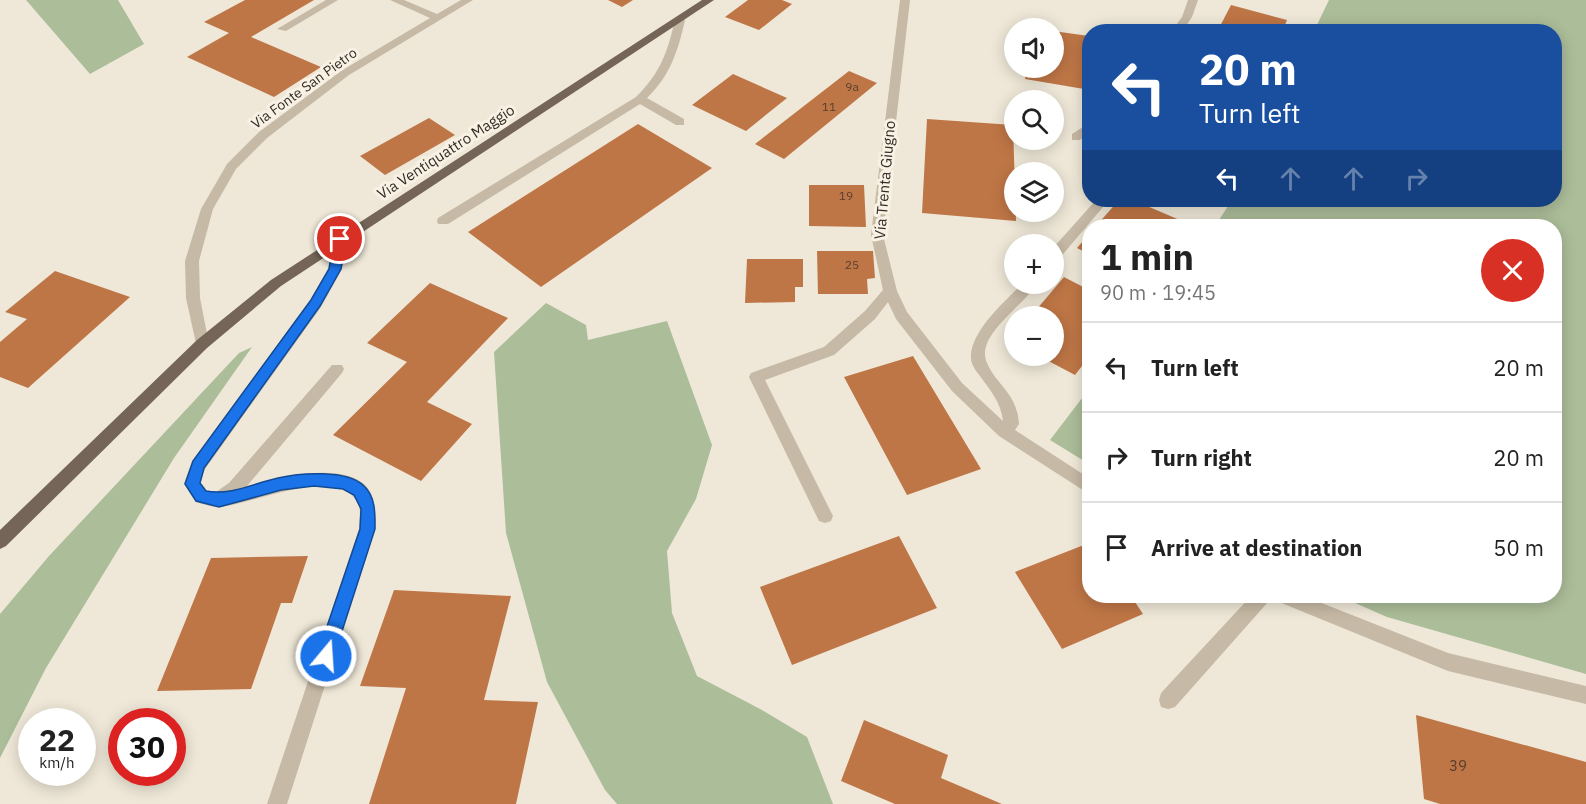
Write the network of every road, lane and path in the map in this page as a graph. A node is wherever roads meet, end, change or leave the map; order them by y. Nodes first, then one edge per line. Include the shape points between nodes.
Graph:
1 (333, 0) edge
2 (395, 0) edge
3 (468, 0) edge
4 (709, 0) edge
5 (905, 0) edge
6 (1193, 0) edge
7 (438, 18) junction
8 (680, 20) junction
9 (1182, 24) edge
10 (282, 29) dead end
11 (640, 99) junction
12 (680, 122) dead end
13 (1082, 132) edge
14 (1076, 137) dead end
15 (1097, 207) edge
16 (1086, 219) edge
17 (443, 221) dead end
18 (1082, 224) edge
19 (340, 239) junction
20 (1064, 244) edge
21 (890, 291) junction
22 (1021, 294) edge
23 (202, 344) junction
24 (337, 369) dead end
25 (1004, 431) junction
26 (1082, 482) edge
27 (219, 500) junction
28 (825, 516) dead end
29 (0, 540) edge
30 (1256, 603) edge
31 (1302, 603) edge
32 (1586, 695) edge
33 (1168, 700) dead end
34 (277, 804) edge

1 - 10 street
2 - 7 street
3 - 7 street, Via Fonte San Pietro
4 - 8 main road, Via Ventiquattro Maggio
5 - 21 street, Via Trenta Giugno via 877,235
6 - 9 street
7 - 23 street, Via Fonte San Pietro via 345,73 263,135 231,167 207,209 192,261 193,298
8 - 11 street via 670,64
8 - 19 main road, Via Ventiquattro Maggio
11 - 12 street
11 - 17 street
13 - 14 street
15 - 16 street
18 - 20 street
19 - 23 main road, Via Ventiquattro Maggio via 276,283
19 - 27 street via 335,269 316,303 198,466 192,484 202,497
21 - 25 street, Via Trenta Giugno via 901,315 957,387
21 - 28 street via 870,315 829,351 756,377
22 - 25 street via 985,334 977,350 978,362 1011,414 1011,424
23 - 29 main road, Via Ventiquattro Maggio
24 - 27 street via 236,488
25 - 26 street, Via Trenta Giugno
27 - 34 street via 314,479 344,483 359,490 368,508 367,529
30 - 33 street
31 - 32 street via 1448,662

